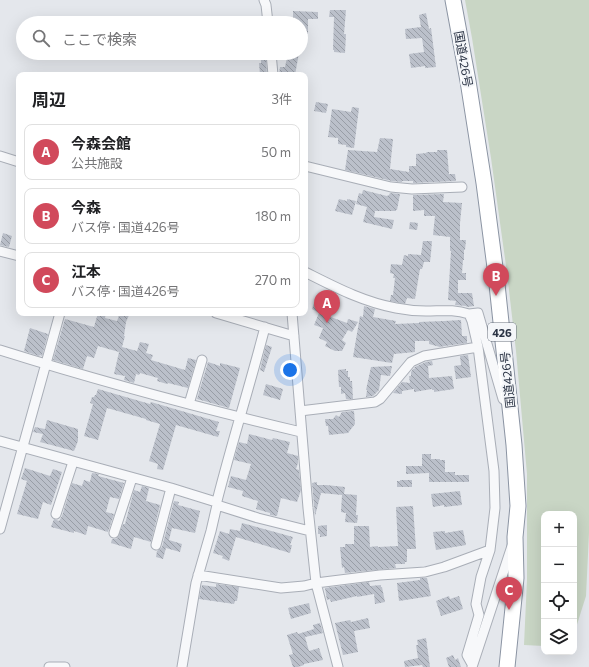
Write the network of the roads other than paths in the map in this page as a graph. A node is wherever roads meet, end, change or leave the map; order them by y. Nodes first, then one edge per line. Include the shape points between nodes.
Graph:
1 (264, 0) edge
2 (453, 0) edge
3 (267, 16) edge
4 (272, 60) edge
5 (273, 72) edge
6 (0, 156) edge
7 (16, 161) edge
8 (308, 167) edge
9 (462, 187) dead end
10 (0, 251) edge
11 (16, 255) edge
12 (308, 274) edge
13 (469, 314) junction
14 (59, 316) edge
15 (226, 316) edge
16 (292, 316) edge
17 (265, 327) junction
18 (294, 336) junction
19 (478, 347) junction
20 (0, 350) edge
21 (202, 360) dead end
22 (45, 364) junction
23 (189, 404) junction
24 (510, 404) junction
25 (300, 411) junction
26 (239, 418) junction
27 (301, 432) junction
28 (0, 441) edge
29 (22, 447) junction
30 (73, 462) junction
31 (132, 478) junction
32 (171, 488) junction
33 (217, 504) junction
34 (56, 514) dead end
35 (0, 529) edge
36 (310, 531) junction
37 (114, 532) dead end
38 (515, 537) junction
39 (156, 545) dead end
40 (490, 550) junction
41 (198, 576) junction
42 (316, 583) junction
43 (472, 666) edge
44 (49, 667) edge
45 (65, 667) edge
46 (182, 667) edge
47 (338, 667) edge
48 (507, 667) edge

1 - 3 street
2 - 24 highway, 国道426号 / 426 via 484,183
4 - 5 street
6 - 7 street
8 - 9 street via 412,189
10 - 11 street
12 - 13 street via 356,298 378,304 426,311 451,310
13 - 19 street
13 - 24 street via 478,313 503,399
14 - 22 street
15 - 17 street
16 - 18 street
17 - 18 street
17 - 26 street
18 - 25 street
19 - 25 street via 424,356 411,362 375,402
19 - 40 street via 494,471 495,508
20 - 22 street
21 - 23 street
22 - 23 street
22 - 29 street
23 - 26 street
24 - 38 highway, 国道426号 / 426 via 518,506
25 - 27 street
26 - 27 street
26 - 33 street
27 - 36 street
28 - 29 street
29 - 30 street
29 - 35 street
30 - 31 street
30 - 34 street
31 - 32 street
31 - 37 street
32 - 33 street
32 - 39 street
33 - 36 street via 258,518
33 - 41 street
36 - 42 street
38 - 43 street
38 - 48 highway, 国道426号 / 426 via 516,578
40 - 42 street via 425,572
40 - 43 street via 481,577 476,604 479,615 467,656
41 - 42 street via 281,588
41 - 46 street
42 - 47 street
44 - 45 street

